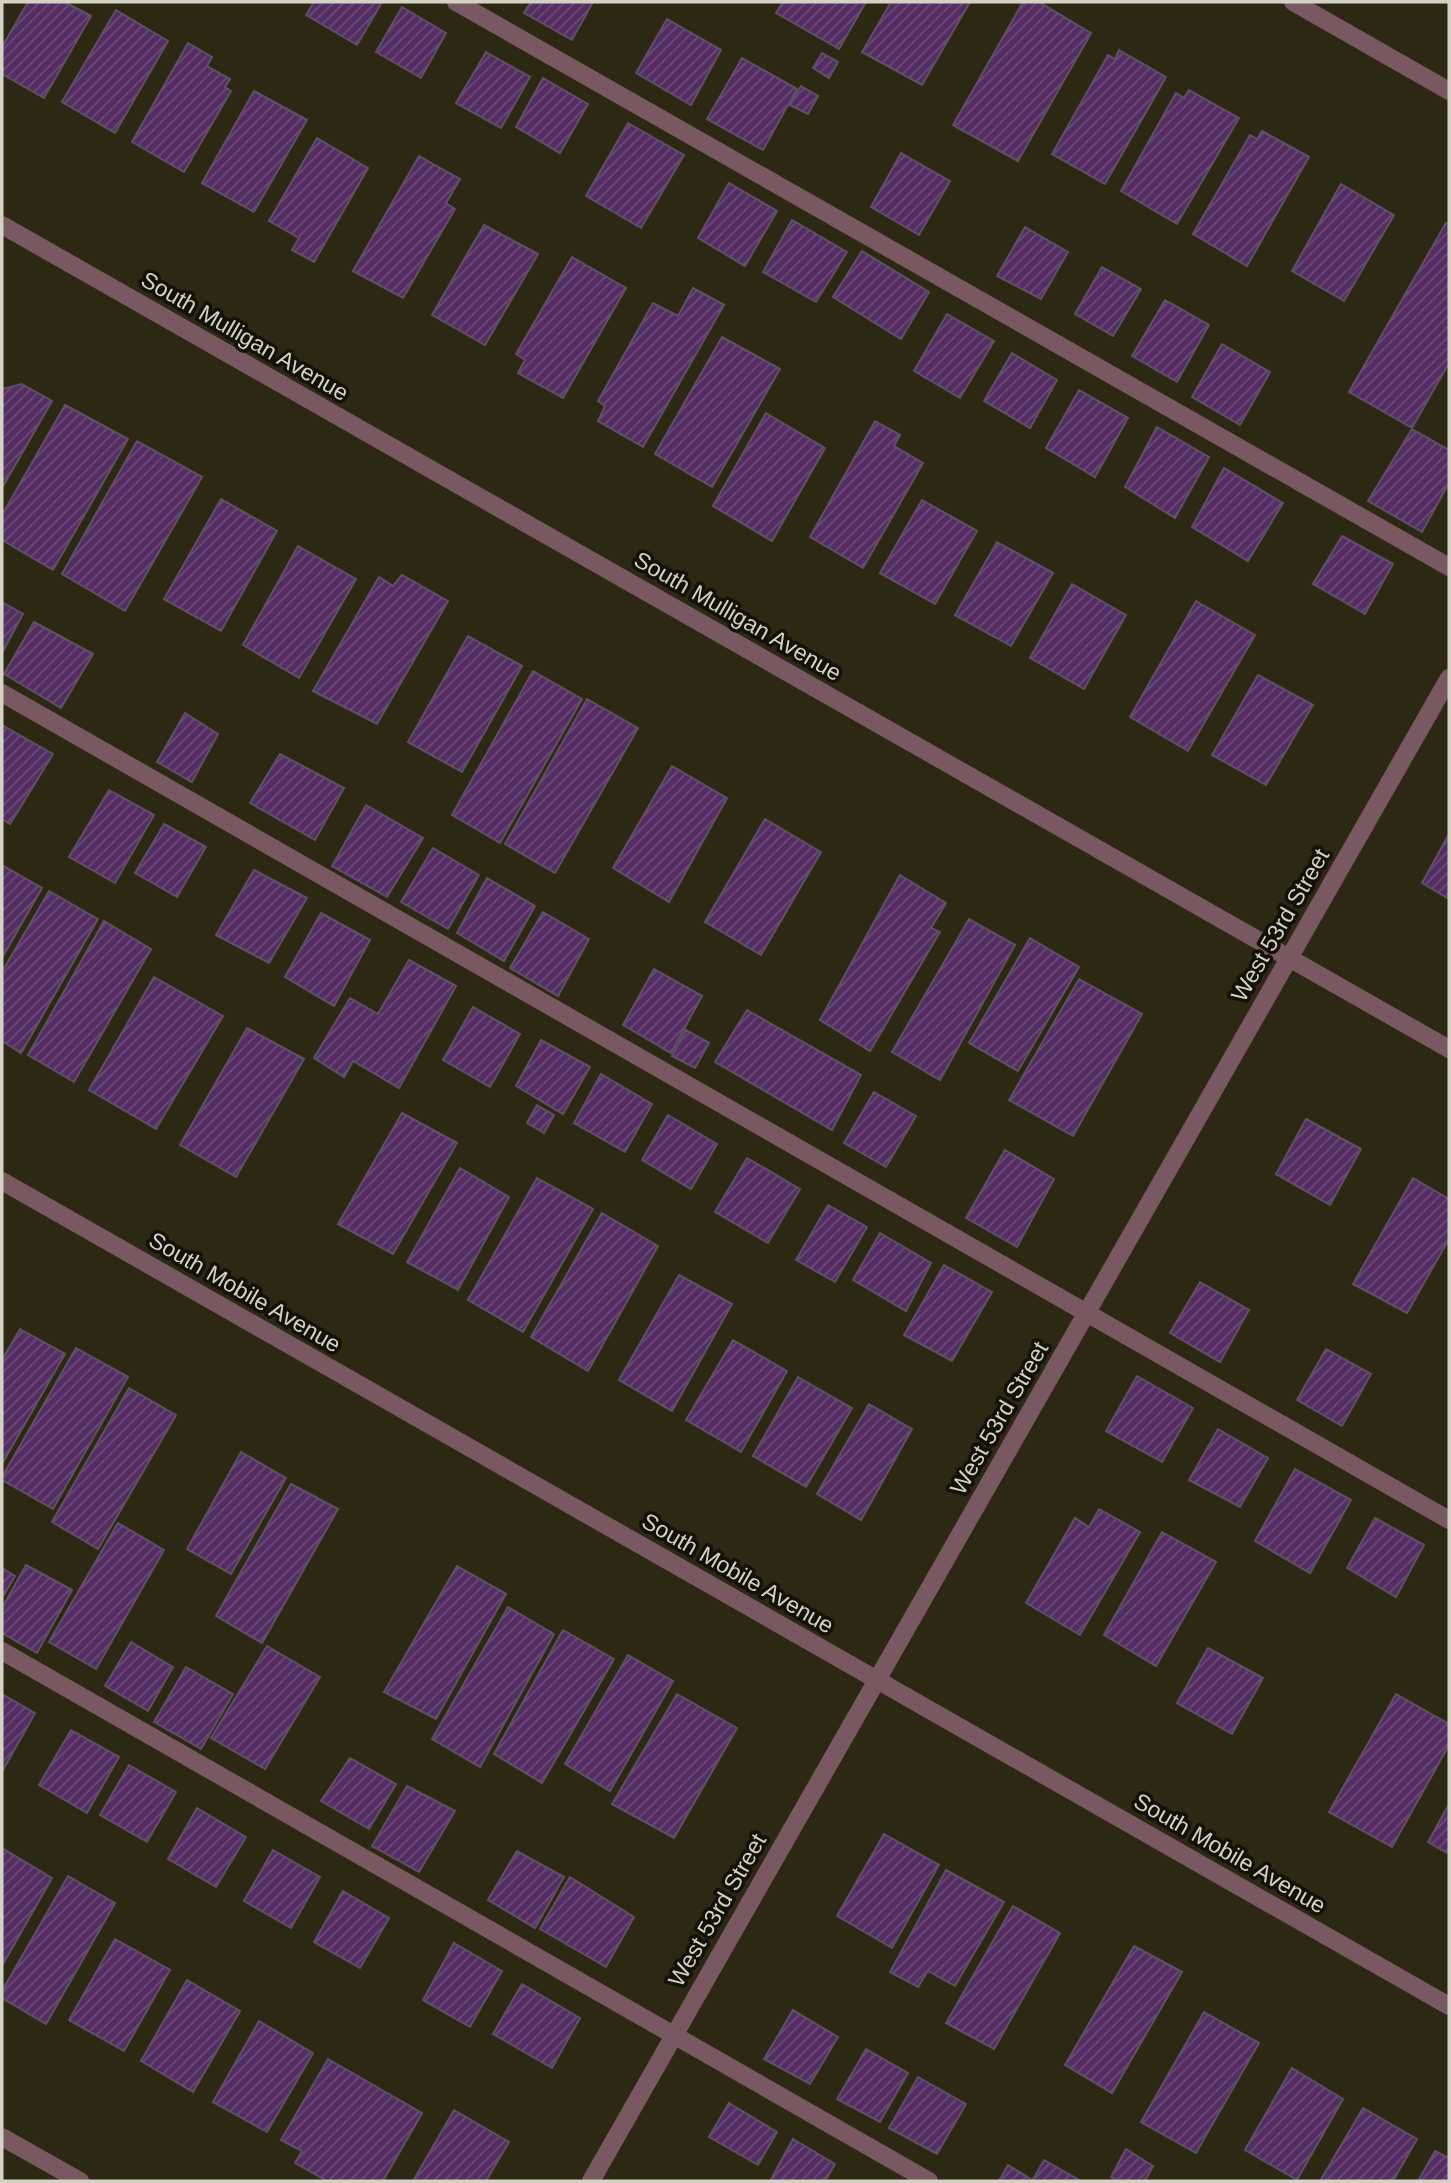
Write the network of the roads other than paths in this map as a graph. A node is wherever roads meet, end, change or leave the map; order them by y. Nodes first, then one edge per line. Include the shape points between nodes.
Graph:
1 (456, 2) edge
2 (1293, 2) edge
3 (1449, 90) edge
4 (2, 225) edge
5 (1449, 567) edge
6 (1449, 678) edge
7 (2, 693) edge
8 (1289, 959) junction
9 (1449, 1049) edge
10 (2, 1181) edge
11 (1087, 1312) junction
12 (1449, 1520) edge
13 (2, 1651) edge
14 (877, 1680) junction
15 (1449, 2006) edge
16 (674, 2035) junction
17 (2, 2137) edge
18 (79, 2181) edge
19 (591, 2181) edge
20 (929, 2181) edge

1 - 5 street
2 - 3 street
4 - 8 street, South Mulligan Avenue
6 - 8 street, West 53rd Street
7 - 11 street
8 - 9 street, South Mulligan Avenue
8 - 11 street, West 53rd Street
10 - 14 street, South Mobile Avenue
11 - 12 street
11 - 14 street, West 53rd Street
13 - 16 street
14 - 15 street, South Mobile Avenue
14 - 16 street, West 53rd Street
16 - 19 street, West 53rd Street
16 - 20 street
17 - 18 street

